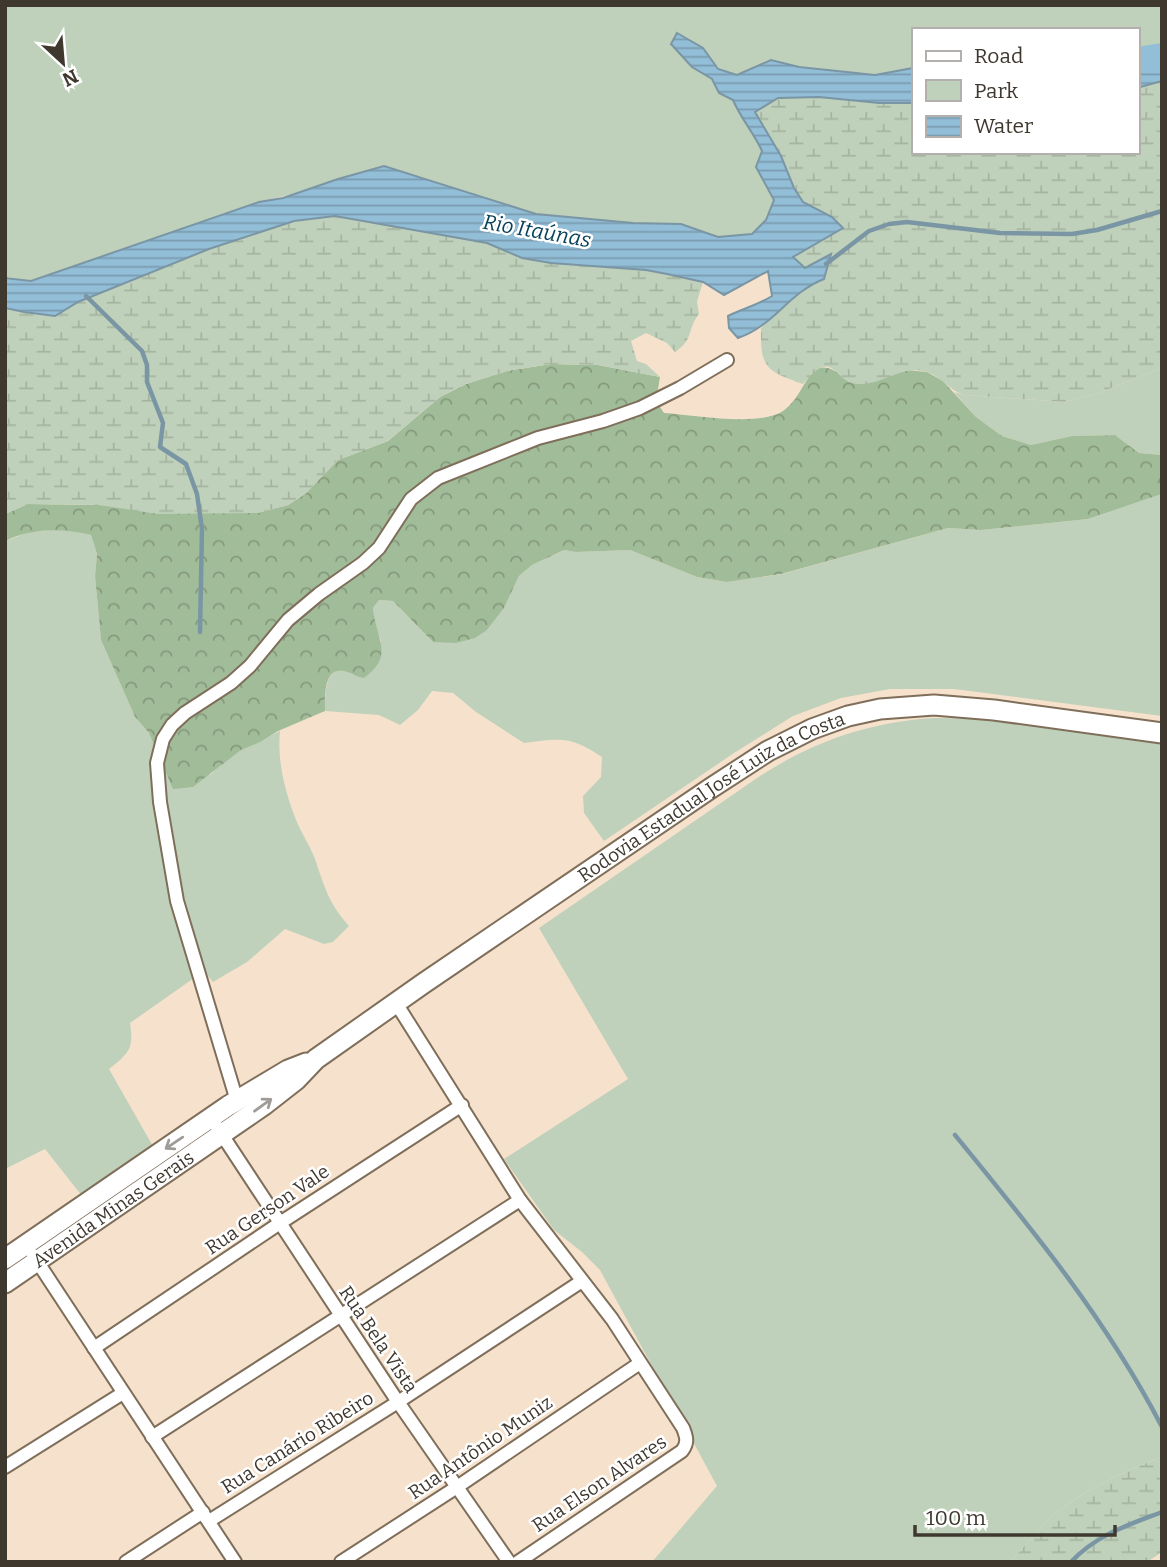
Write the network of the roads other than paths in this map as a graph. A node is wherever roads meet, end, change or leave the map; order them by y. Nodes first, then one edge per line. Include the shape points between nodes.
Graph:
1 (727, 360) dead end
2 (1162, 733) edge
3 (396, 1003) junction
4 (316, 1059) junction
5 (237, 1101) junction
6 (462, 1105) junction
7 (216, 1126) junction
8 (520, 1200) junction
9 (280, 1223) junction
10 (31, 1253) junction
11 (5, 1259) edge
12 (582, 1281) junction
13 (5, 1283) edge
14 (340, 1315) junction
15 (94, 1348) junction
16 (640, 1363) junction
17 (123, 1393) junction
18 (398, 1402) junction
19 (152, 1437) junction
20 (5, 1467) edge
21 (457, 1487) junction
22 (206, 1517) junction
23 (126, 1562) edge
24 (235, 1562) edge
25 (341, 1562) edge
26 (509, 1562) edge
27 (518, 1562) edge

1 - 5 street via 640,408 538,438 438,478 411,499 379,548 288,620 250,666 185,713 163,738 157,763 160,802 177,901
2 - 3 main road, Rodovia Estadual José Luiz da Costa via 964,706 906,706 848,716 768,751
3 - 4 main road, Rodovia Estadual José Luiz da Costa
3 - 6 street
4 - 5 main road, Avenida Minas Gerais
7 -> 4 main road, Avenida Minas Gerais via 274,1097
5 - 7 main road, Avenida Minas Gerais
6 - 8 street
6 - 9 street, Rua Gerson Vale
7 - 9 street, Rua Bela Vista
7 - 10 main road, Avenida Minas Gerais
8 - 12 street
8 - 14 street
9 - 14 street, Rua Bela Vista
9 - 15 street, Rua Gerson Vale
10 - 11 main road, Avenida Minas Gerais
10 - 13 main road, Avenida Minas Gerais
10 - 15 street
12 - 16 street
12 - 18 street, Rua Canário Ribeiro
14 - 18 street, Rua Bela Vista
14 - 19 street
15 - 17 street
16 - 21 street, Rua Antônio Muniz
16 - 27 street, Rua Elson Alvares via 683,1428 686,1446
17 - 19 street
17 - 20 street
18 - 21 street, Rua Bela Vista
18 - 22 street, Rua Canário Ribeiro
19 - 22 street
21 - 25 street, Rua Antônio Muniz
21 - 26 street, Rua Bela Vista
22 - 23 street, Rua Canário Ribeiro
22 - 24 street

